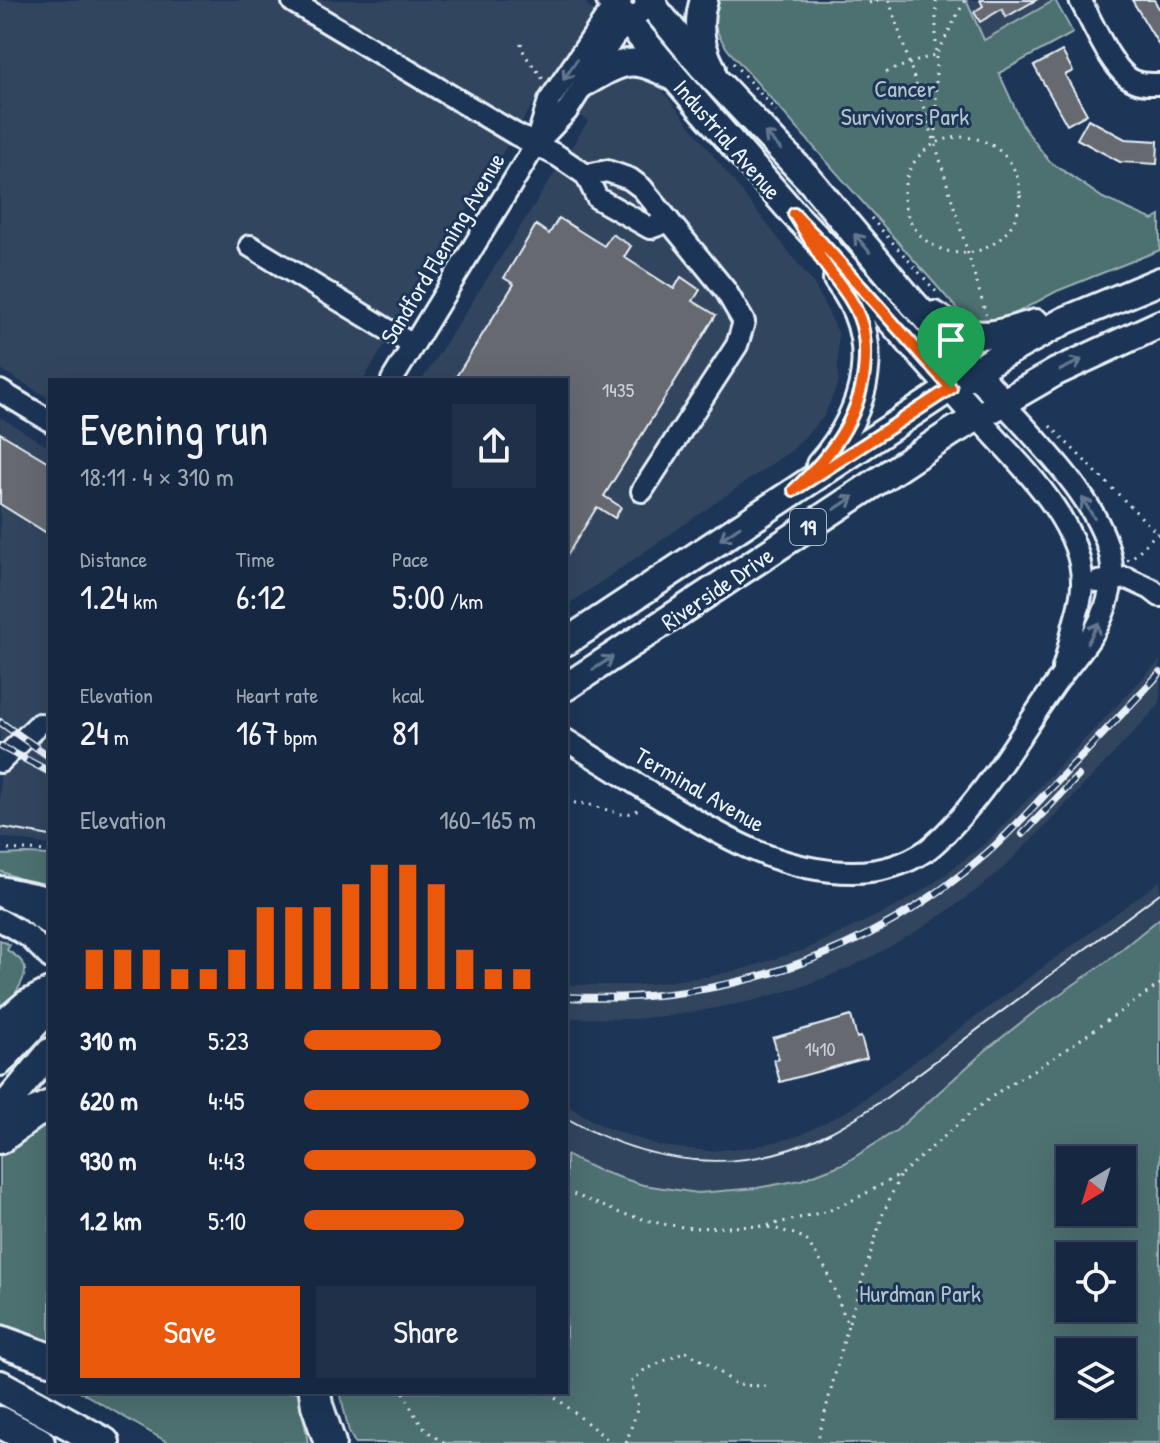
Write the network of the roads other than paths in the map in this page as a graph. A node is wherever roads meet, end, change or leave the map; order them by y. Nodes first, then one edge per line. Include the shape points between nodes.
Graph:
1 (704, 0) edge
2 (1080, 0) edge
3 (651, 1) edge
4 (293, 2) dead end
5 (618, 7) edge
6 (675, 78) junction
7 (586, 82) junction
8 (1160, 84) edge
9 (737, 104) junction
10 (536, 144) junction
11 (586, 175) junction
12 (794, 214) junction
13 (669, 221) junction
14 (250, 246) dead end
15 (1160, 281) edge
16 (912, 302) junction
17 (1097, 306) junction
18 (1160, 324) edge
19 (413, 345) junction
20 (975, 371) junction
21 (393, 378) edge
22 (951, 388) junction
23 (0, 391) edge
24 (1003, 403) junction
25 (977, 417) junction
26 (48, 420) edge
27 (794, 490) junction
28 (642, 491) dead end
29 (1112, 580) junction
30 (1082, 585) junction
31 (1160, 596) edge
32 (568, 641) edge
33 (1060, 678) junction
34 (568, 686) edge
35 (39, 724) dead end
36 (571, 743) edge
37 (0, 762) edge
38 (0, 890) edge
39 (0, 897) edge
40 (48, 903) edge
41 (0, 920) edge
42 (48, 924) edge
43 (48, 956) edge
44 (48, 995) edge
45 (48, 1010) edge
46 (0, 1029) edge
47 (48, 1054) edge
48 (0, 1062) edge
49 (48, 1107) edge
50 (0, 1112) edge
51 (0, 1138) edge
52 (0, 1341) edge
53 (48, 1358) edge
54 (0, 1386) edge
55 (316, 1394) edge
56 (104, 1443) edge
57 (330, 1443) edge

1 - 9 main road via 699,25 703,50
2 - 8 street via 1119,69 1131,80
3 - 5 street
3 - 9 main road, Industrial Avenue
4 - 10 street
5 - 6 main road, Industrial Avenue
5 - 7 street, Sandford Fleming Avenue via 614,37
5 -> 10 street, Sandford Fleming Avenue via 549,101
6 - 7 main road via 653,66 626,62
6 - 12 main road, Industrial Avenue
7 - 10 street, Sandford Fleming Avenue
16 -> 9 main road, Industrial Avenue via 808,178
10 - 11 street
10 - 19 street, Sandford Fleming Avenue
11 - 13 street via 607,171 630,179
11 - 13 street via 597,198 629,218 650,228
12 - 22 main road, Industrial Avenue
12 - 27 main road via 852,302 865,341 860,397 850,421 828,456
13 - 28 street via 726,291 744,322 737,345
14 - 19 street
15 - 17 main road, Riverside Drive / 19
16 - 17 main road via 967,333 992,335
16 - 20 main road, Industrial Avenue
17 - 20 main road, Riverside Drive / 19
24 -> 18 main road, Riverside Drive / 19
19 - 21 street, Sandford Fleming Avenue
20 - 22 main road, Riverside Drive / 19
20 - 24 main road, Industrial Avenue
22 - 25 main road, Industrial Avenue
22 - 27 main road, Riverside Drive / 19
23 - 26 street
24 - 25 main road, Riverside Drive / 19
29 -> 24 street, Terminal Avenue via 1104,538 1083,499
25 - 30 street, Terminal Avenue via 1063,521 1077,553
34 -> 25 main road, Riverside Drive / 19
27 -> 32 main road, Riverside Drive / 19
29 - 30 street
29 - 31 street via 1127,578
33 -> 29 street, Terminal Avenue via 1104,613
30 - 33 street, Terminal Avenue
33 - 36 street, Terminal Avenue via 999,769 947,832 926,850 876,871 810,868 768,857 726,838
35 - 37 street
38 - 40 main road
39 - 42 street
41 - 43 street
44 - 46 highway
45 - 48 main road
47 - 50 main road
49 - 51 highway
52 - 53 highway
54 - 56 highway
55 - 57 highway

